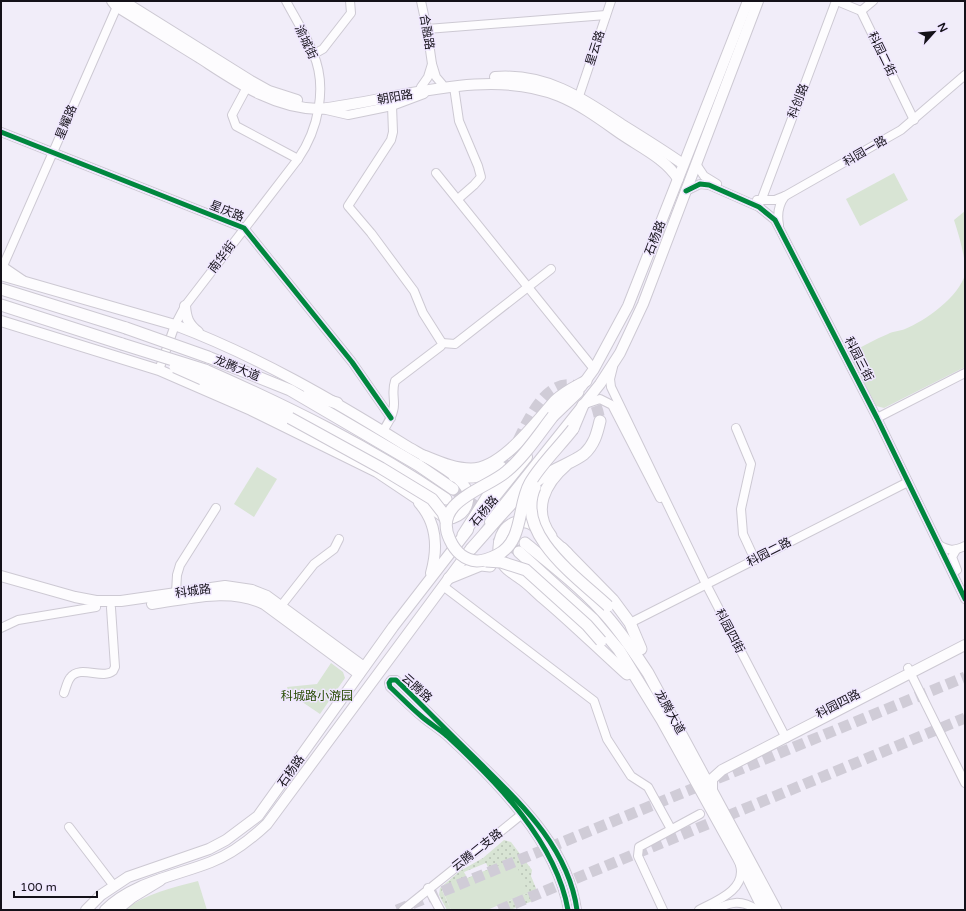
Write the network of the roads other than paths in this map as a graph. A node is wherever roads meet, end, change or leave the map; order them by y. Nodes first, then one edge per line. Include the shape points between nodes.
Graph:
1 (286, 1) edge
2 (350, 1) edge
3 (421, 1) edge
4 (611, 1) edge
5 (748, 1) edge
6 (758, 1) edge
7 (836, 1) edge
8 (873, 1) edge
9 (118, 2) edge
10 (861, 11) junction
11 (606, 15) junction
12 (428, 29) junction
13 (314, 54) junction
14 (432, 69) junction
15 (965, 75) edge
16 (247, 87) junction
17 (421, 87) junction
18 (439, 87) junction
19 (454, 87) junction
20 (579, 96) junction
21 (319, 106) junction
22 (392, 106) junction
23 (914, 120) junction
24 (1, 132) edge
25 (648, 147) junction
26 (53, 153) junction
27 (298, 159) junction
28 (683, 164) junction
29 (696, 164) junction
30 (436, 173) dead end
31 (678, 179) junction
32 (686, 191) junction
33 (785, 196) junction
34 (458, 199) junction
35 (761, 201) junction
36 (244, 228) junction
37 (780, 228) junction
38 (2, 269) edge
39 (551, 269) dead end
40 (1, 289) edge
41 (529, 289) junction
42 (1, 305) edge
43 (185, 306) junction
44 (1, 321) edge
45 (174, 325) junction
46 (201, 335) junction
47 (442, 342) junction
48 (614, 364) junction
49 (594, 369) junction
50 (160, 370) junction
51 (965, 373) edge
52 (204, 375) junction
53 (586, 381) junction
54 (290, 390) junction
55 (578, 392) junction
56 (336, 403) junction
57 (583, 405) junction
58 (391, 418) junction
59 (877, 418) junction
60 (287, 421) junction
61 (600, 421) tunnel mouth
62 (736, 428) dead end
63 (383, 431) junction
64 (424, 456) junction
65 (549, 459) junction
66 (566, 465) junction
67 (454, 476) junction
68 (908, 482) junction
69 (453, 489) tunnel mouth
70 (411, 494) junction
71 (446, 499) tunnel mouth
72 (216, 508) dead end
73 (446, 521) junction
74 (675, 522) junction
75 (463, 536) junction
76 (339, 539) dead end
77 (939, 545) junction
78 (965, 546) edge
79 (471, 549) junction
80 (956, 550) junction
81 (567, 553) junction
82 (755, 560) junction
83 (478, 561) junction
84 (507, 569) junction
85 (1, 576) edge
86 (429, 578) junction
87 (446, 582) junction
88 (1, 583) edge
89 (706, 584) junction
90 (965, 587) edge
91 (176, 593) junction
92 (965, 599) edge
93 (281, 606) junction
94 (96, 607) junction
95 (111, 608) junction
96 (630, 623) junction
97 (1, 628) edge
98 (965, 638) edge
99 (965, 645) edge
100 (641, 648) junction
101 (361, 671) junction
102 (909, 671) junction
103 (627, 674) junction
104 (64, 693) dead end
105 (662, 720) junction
106 (784, 735) junction
107 (689, 747) junction
108 (965, 783) edge
109 (709, 795) junction
110 (524, 813) junction
111 (700, 814) junction
112 (716, 817) junction
113 (69, 827) dead end
114 (671, 829) junction
115 (738, 857) junction
116 (160, 880) junction
117 (114, 886) junction
118 (428, 888) junction
119 (86, 910) edge
120 (105, 910) edge
121 (116, 910) edge
122 (403, 910) edge
123 (440, 910) edge
124 (568, 910) edge
125 (577, 910) edge
126 (664, 910) edge
127 (699, 910) edge
128 (714, 910) edge
129 (757, 910) edge
130 (764, 910) edge
131 (776, 910) edge

1 - 13 street, 渝城街
2 - 13 street via 351,13 323,49
3 - 12 street, 合融路
4 - 11 street, 星云路
5 - 28 main road, 石杨路
6 - 29 main road, 石杨路
7 - 10 street
7 - 35 street, 科创路
8 - 10 street
9 - 16 main road, 朝阳路
9 - 21 main road, 朝阳路 via 269,91
9 - 26 street, 星耀路
10 - 23 street, 科园二街
11 - 12 street
11 - 20 street, 星云路
12 - 14 street, 合融路
13 - 21 street, 渝城街 via 320,79
14 - 17 street
14 - 18 street, 合融路
15 - 23 street, 科园一路
16 - 21 main road, 朝阳路 via 277,102 299,108
16 - 27 street via 232,115 236,126
17 - 18 main road, 朝阳路
17 - 21 main road, 朝阳路
18 - 19 main road, 朝阳路
18 - 20 main road, 朝阳路 via 482,78 512,76 546,82
18 - 21 main road, 朝阳路
18 - 22 street
19 - 25 main road, 朝阳路 via 498,83 542,90 575,103
19 - 34 street via 459,121 481,176
20 - 25 main road, 朝阳路
21 - 22 street via 348,115
21 - 27 street, 南华街 via 313,133
22 - 47 street via 391,140 348,206 414,291 423,313
23 - 33 street, 科园一路 via 884,141
24 - 26 street, 星庆路
25 - 28 main road, 朝阳路
25 - 31 main road, 朝阳路
26 - 36 street, 星庆路
26 - 38 street, 星耀路
27 - 36 street, 南华街
28 - 31 main road, 石杨路
29 - 32 main road, 石杨路
29 - 35 street via 710,181
30 - 34 street
31 - 49 main road, 石杨路 via 628,306
32 - 37 street, 科园三街 via 700,184 709,186 759,207 771,216
32 - 48 main road, 石杨路 via 643,304
33 - 35 street
33 - 37 street via 778,211
34 - 41 street
36 - 43 street, 南华街
36 - 58 street, 星庆路 via 352,362
37 - 59 street, 科园三街
38 - 45 main road via 27,283
39 - 41 street
40 - 54 highway, 龙腾大道, bridge via 208,356
41 - 47 street via 455,344
41 - 49 street
42 - 52 highway, bridge via 122,344
43 - 45 street, 南华街
43 - 46 main road via 190,326
44 - 50 main road
45 - 46 main road
45 - 50 street, 南华街
46 - 56 main road via 293,378
47 - 58 street via 441,346 395,381 392,388 394,404
48 - 57 main road, 石杨路
48 - 74 street, 科园四街 via 610,379 611,387
49 - 53 main road, 石杨路
50 - 60 main road
51 - 59 street
52 - 60 highway
52 - 71 highway, 龙腾大道 via 325,426 411,475
53 - 55 main road, 石杨路
53 - 64 highway via 565,393 529,432 494,461 472,470 445,466
54 - 56 highway
54 - 69 highway, 龙腾大道 via 392,449
55 - 73 highway, bridge via 553,416 508,471 457,502
55 - 75 main road, 石杨路
56 - 63 main road
57 - 65 highway, bridge via 573,429
57 - 74 street, 科园四街 via 595,399 612,405 651,483
57 - 79 main road, 石杨路 via 500,507
58 - 63 street
59 - 68 street, 科园三街
60 - 70 main road
60 - 73 highway, bridge via 381,468 432,499
61 - 66 highway via 591,446 584,454
62 - 82 street via 751,464 741,509 743,534
63 - 64 main road
64 - 67 main road
65 - 83 highway, bridge via 530,484 516,535 511,543 503,553
65 - 100 highway, bridge via 531,498 532,517 537,532 545,546 559,561 608,606
66 - 79 highway via 543,476 519,496
66 - 81 highway via 551,479 545,489 541,510 547,530
67 - 70 main road via 465,487 468,499 464,511 454,517 444,517
67 - 75 highway via 482,476 502,469
68 - 77 street, 科园三街
68 - 82 street, 科园二路
70 - 86 main road via 428,515 434,534 434,561
72 - 91 street via 178,570
73 - 83 highway, bridge via 447,533 456,551 466,558
74 - 89 street, 科园四街
75 - 86 main road, 石杨路
76 - 93 street via 334,549 314,564
77 - 80 street via 948,550
77 - 92 street, 科园三街
78 - 80 street
79 - 87 main road, 石杨路
80 - 90 street via 952,557 953,564
81 - 84 highway via 532,524 515,523 506,528 498,547 499,558
81 - 96 highway via 614,600
82 - 89 street, 科园二路
83 - 103 highway, bridge via 501,562 526,570 587,625
84 - 87 highway via 481,565
84 - 103 highway via 582,631
85 - 91 main road, 科城路 via 96,601 121,601
86 - 101 main road, 石杨路
87 - 114 street via 594,701 607,739 631,776 648,787
87 - 116 main road, 石杨路 via 267,824 224,856
88 - 94 main road, 科城路 via 72,603
89 - 96 street, 科园二路
89 - 106 street, 科园四街
91 - 93 main road, 科城路 via 225,586 238,587 267,596
93 - 101 main road, 科城路
94 - 95 main road, 科城路
94 - 97 street via 18,620
95 - 101 main road, 科城路 via 226,594 253,598
95 - 104 street via 115,667 113,671 108,674 76,673 70,677
96 - 100 highway
98 - 102 main road, 科园四路
99 - 102 main road, 科园四路
100 - 107 highway via 675,709
101 - 117 main road, 石杨路 via 266,806 250,824 208,849 128,877
102 - 106 main road, 科园四路
102 - 108 street
103 - 105 highway
105 - 107 highway, 龙腾大道 via 619,650 593,619 522,548 555,567 602,611 648,673
105 - 109 highway, 龙腾大道
106 - 109 main road, 科园四路 via 719,765 718,769 722,770 712,780
107 - 109 highway, 龙腾大道
109 - 111 street
109 - 112 highway, 龙腾大道
109 - 131 highway, 龙腾大道
110 - 110 street, 云腾路 via 396,680 391,680 390,687 420,716 448,737
110 - 118 street, 云腾二支路
110 - 124 street, 云腾路 via 552,860 563,886
110 - 125 street, 云腾路 via 549,840 559,856 571,885
111 - 112 street
111 - 114 street
112 - 115 highway, 龙腾大道
113 - 117 street
114 - 126 street via 643,843 637,851
115 - 127 street via 741,876 732,890 722,899
115 - 130 highway, 龙腾大道
116 - 120 main road, 石杨路 via 129,893
116 - 121 highway
117 - 119 main road, 石杨路
118 - 122 street, 云腾二支路
118 - 123 street
128 - 129 street via 731,902 742,903

